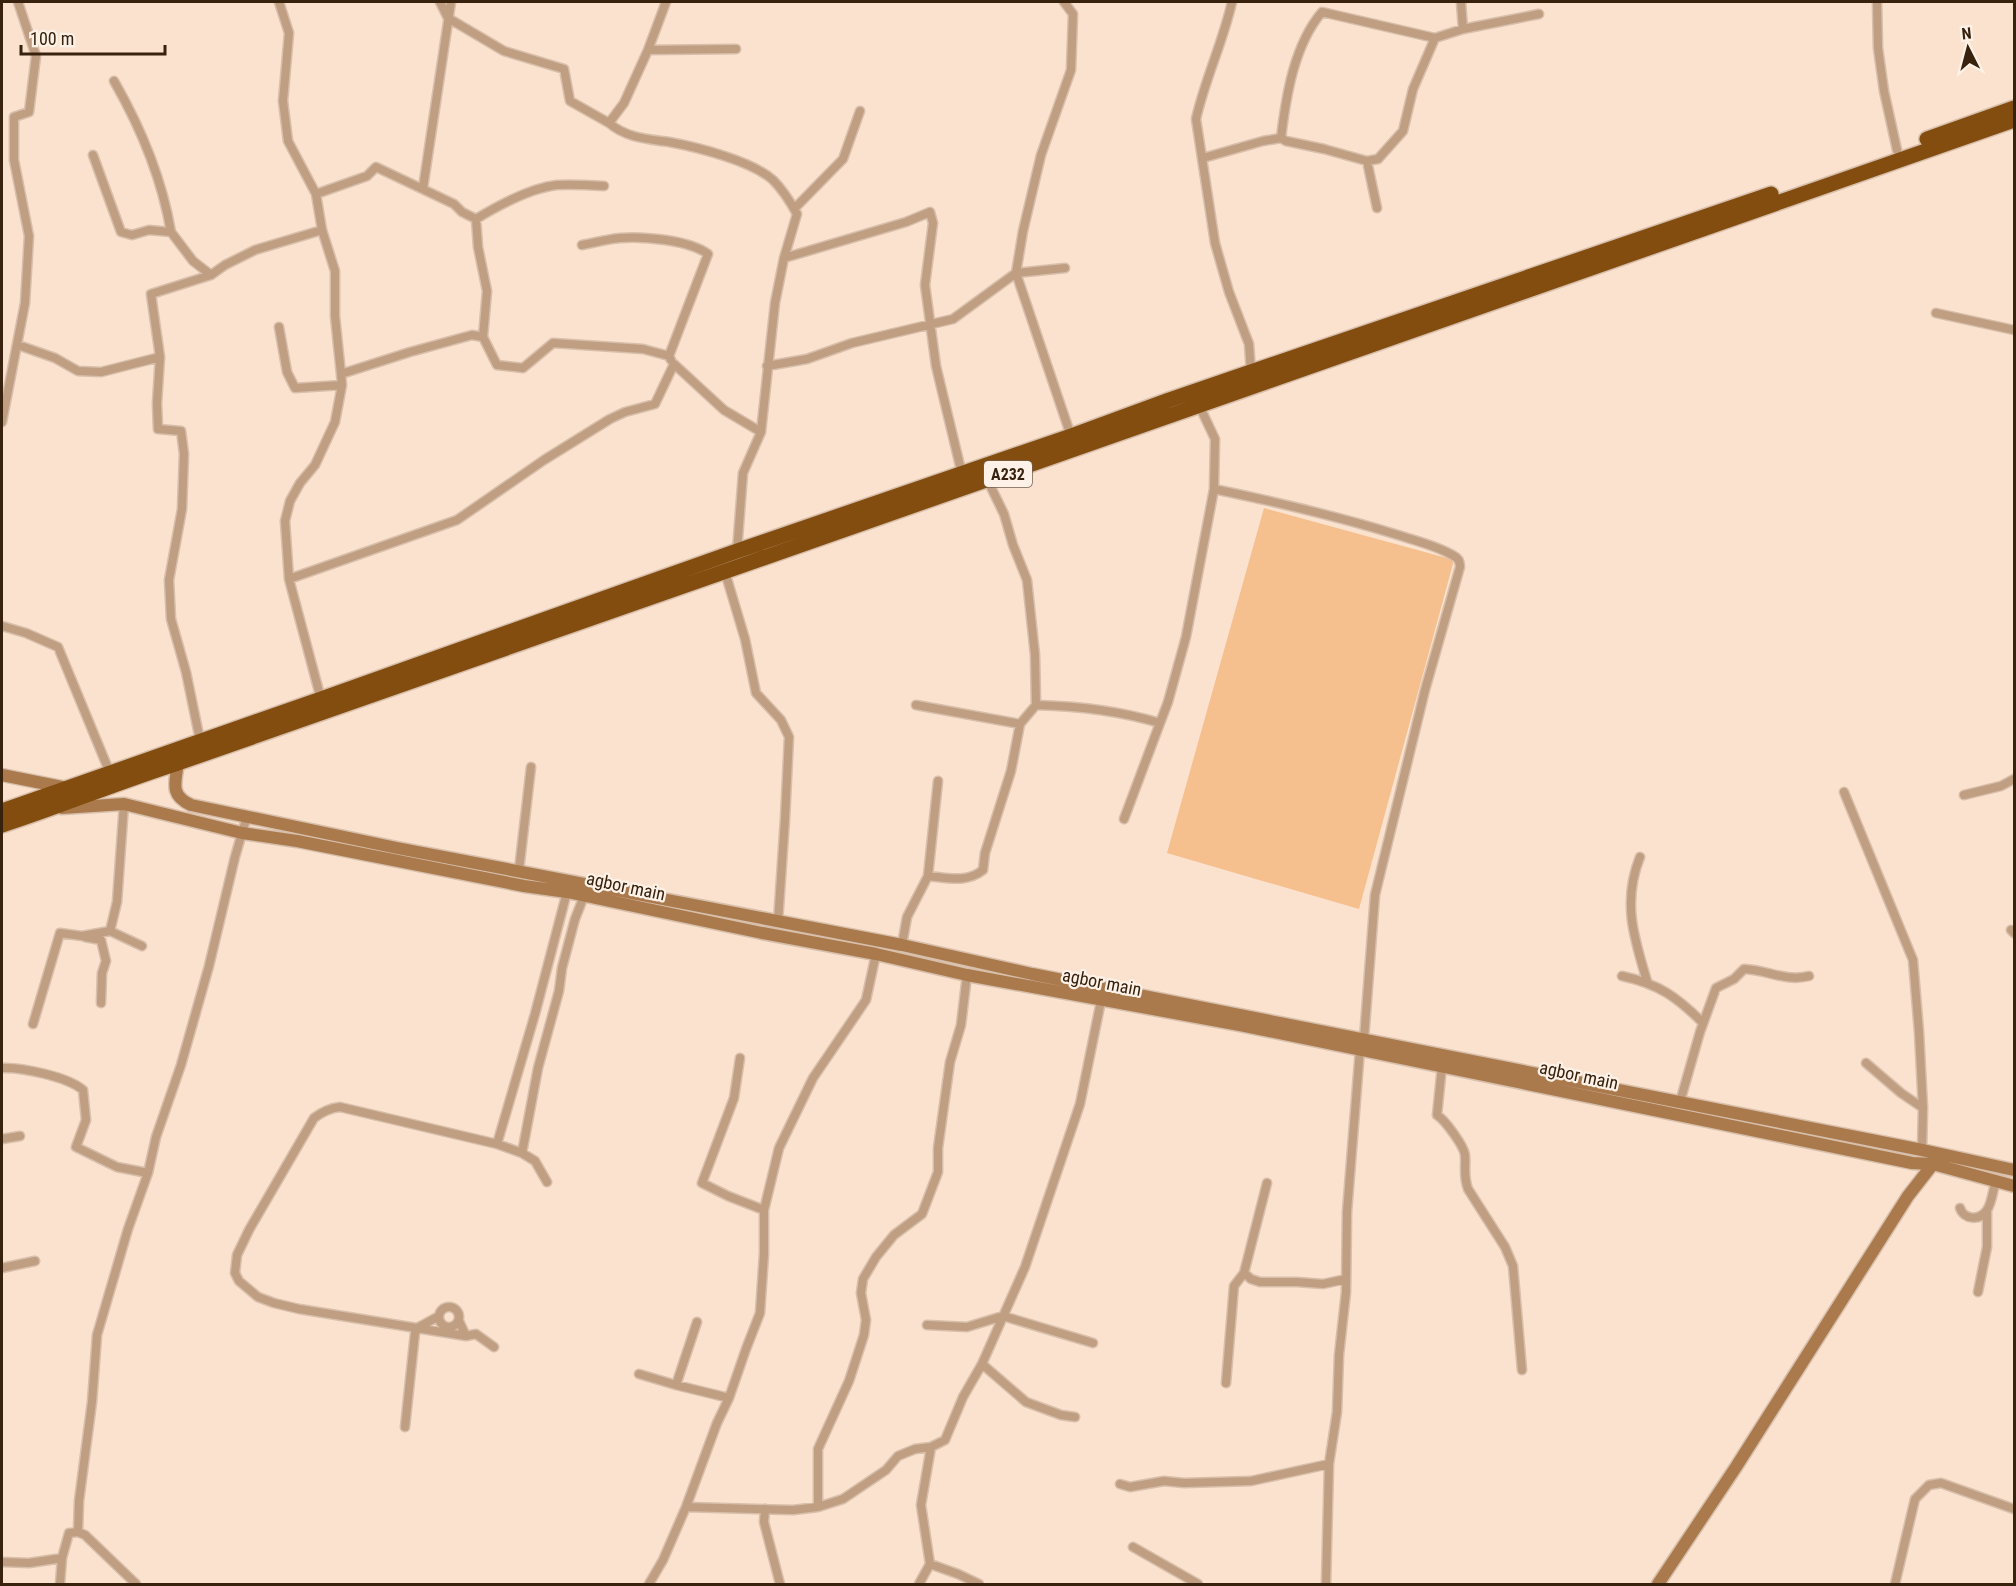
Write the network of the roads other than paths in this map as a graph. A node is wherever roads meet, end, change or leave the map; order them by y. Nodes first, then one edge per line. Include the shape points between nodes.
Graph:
1 (18, 2) edge
2 (279, 2) edge
3 (440, 2) edge
4 (451, 2) edge
5 (666, 2) edge
6 (1065, 2) edge
7 (1232, 2) edge
8 (1461, 2) edge
9 (1877, 2) edge
10 (1539, 14) dead end
11 (448, 18) junction
12 (1463, 29) junction
13 (1435, 38) junction
14 (736, 49) dead end
15 (648, 50) junction
16 (114, 81) dead end
17 (2014, 108) edge
18 (860, 111) dead end
19 (2014, 120) edge
20 (609, 123) junction
21 (1281, 138) junction
22 (1897, 150) junction
23 (93, 155) dead end
24 (1203, 158) junction
25 (1367, 161) junction
26 (604, 186) dead end
27 (423, 188) junction
28 (316, 194) junction
29 (794, 208) junction
30 (1377, 208) dead end
31 (476, 219) junction
32 (322, 230) junction
33 (171, 232) junction
34 (582, 245) dead end
35 (784, 258) junction
36 (1065, 268) dead end
37 (1016, 273) junction
38 (211, 275) junction
39 (1936, 313) dead end
40 (931, 323) junction
41 (279, 327) dead end
42 (2014, 330) edge
43 (483, 337) junction
44 (18, 345) junction
45 (160, 357) junction
46 (672, 360) junction
47 (767, 366) junction
48 (1251, 372) junction
49 (341, 374) junction
50 (342, 385) junction
51 (1199, 405) junction
52 (2, 422) edge
53 (761, 432) junction
54 (1071, 436) junction
55 (962, 474) junction
56 (985, 474) junction
57 (1214, 489) junction
58 (737, 551) junction
59 (725, 572) junction
60 (289, 579) junction
61 (2, 626) edge
62 (321, 699) junction
63 (916, 705) dead end
64 (1036, 705) junction
65 (1160, 723) junction
66 (1020, 724) junction
67 (200, 740) junction
68 (178, 764) junction
69 (531, 767) dead end
70 (110, 773) junction
71 (2, 775) edge
72 (2014, 778) edge
73 (938, 782) dead end
74 (67, 788) junction
75 (1844, 792) dead end
76 (1964, 795) dead end
77 (124, 804) junction
78 (52, 809) junction
79 (2, 810) edge
80 (247, 816) junction
81 (1124, 819) dead end
82 (2, 825) edge
83 (242, 833) junction
84 (1640, 857) dead end
85 (519, 870) junction
86 (928, 876) junction
87 (567, 892) junction
88 (584, 896) junction
89 (778, 922) junction
90 (110, 931) junction
91 (82, 936) junction
92 (902, 945) junction
93 (142, 946) dead end
94 (876, 954) junction
95 (967, 975) junction
96 (1622, 976) dead end
97 (1809, 976) dead end
98 (1647, 981) junction
99 (1101, 1001) junction
100 (101, 1003) dead end
101 (1703, 1023) junction
102 (33, 1024) dead end
103 (1362, 1044) junction
104 (740, 1058) dead end
105 (1866, 1063) dead end
106 (1442, 1066) junction
107 (2, 1068) edge
108 (1680, 1102) junction
109 (1923, 1108) junction
110 (1798, 1132) junction
111 (20, 1136) dead end
112 (2, 1139) edge
113 (497, 1144) junction
114 (1922, 1150) junction
115 (522, 1153) junction
116 (1933, 1164) junction
117 (2014, 1170) edge
118 (148, 1173) junction
119 (1996, 1181) junction
120 (548, 1182) dead end
121 (1267, 1183) dead end
122 (2014, 1186) edge
123 (1960, 1208) dead end
124 (764, 1210) junction
125 (1987, 1210) junction
126 (35, 1261) dead end
127 (2, 1268) edge
128 (1244, 1273) junction
129 (1346, 1279) junction
130 (1978, 1292) dead end
131 (440, 1316) junction
132 (1003, 1316) junction
133 (459, 1321) junction
134 (697, 1322) dead end
135 (927, 1325) dead end
136 (419, 1327) junction
137 (466, 1336) junction
138 (1094, 1343) dead end
139 (494, 1347) dead end
140 (982, 1364) junction
141 (1522, 1370) dead end
142 (639, 1374) dead end
143 (1226, 1383) dead end
144 (676, 1385) junction
145 (729, 1398) junction
146 (1075, 1417) dead end
147 (405, 1427) dead end
148 (932, 1447) junction
149 (1329, 1464) junction
150 (1120, 1484) dead end
151 (686, 1507) junction
152 (818, 1507) junction
153 (765, 1509) junction
154 (2014, 1509) edge
155 (78, 1532) junction
156 (1133, 1547) dead end
157 (62, 1558) junction
158 (2, 1562) edge
159 (930, 1564) junction
160 (60, 1584) edge
161 (136, 1584) edge
162 (649, 1584) edge
163 (780, 1584) edge
164 (919, 1584) edge
165 (979, 1584) edge
166 (1198, 1584) edge
167 (1326, 1584) edge
168 (1659, 1584) edge
169 (1895, 1584) edge

1 - 44 street via 36,57 29,112 14,117 14,160 29,236
2 - 28 street via 289,33 283,101 288,141
3 - 11 street
4 - 11 street
5 - 15 street
6 - 37 street via 1073,14 1071,70 1041,156
7 - 24 street via 1196,119
8 - 12 street
9 - 22 street via 1878,48
10 - 12 street
11 - 20 street via 504,51 564,69 570,100
11 - 27 street
12 - 13 street
13 - 21 street via 1322,12 1300,49
13 - 25 street via 1413,89 1403,131 1378,159
14 - 15 street
15 - 20 street via 624,103
16 - 33 street via 133,114 166,200
17 - 22 highway, A232
18 - 29 street via 843,159
19 - 51 highway, A232
20 - 29 street via 617,131 632,136 698,147 754,169 772,180
21 - 24 street
21 - 25 street
22 - 48 highway, A232
23 - 33 street via 121,232
24 - 48 street via 1215,243 1249,344
25 - 30 street
26 - 31 street via 555,185
27 - 28 street via 376,167 367,176
27 - 31 street
28 - 32 street
29 - 35 street via 798,214
31 - 43 street via 487,291
32 - 38 street via 255,250
32 - 49 street via 334,271
33 - 38 street via 193,261
34 - 46 street via 619,238 654,238 699,247 708,254
35 - 40 street via 930,212 933,224 925,285
35 - 47 street
36 - 37 street
37 - 40 street via 953,319
37 - 54 street
38 - 45 street via 151,294
39 - 42 street
40 - 47 street via 807,359
40 - 55 street via 936,366
41 - 50 street via 287,372 295,388
43 - 46 street via 497,365 523,368 553,343 644,349
43 - 49 street via 472,334
44 - 45 street via 78,371 101,372
44 - 52 street
45 - 67 street via 158,429 181,430 184,454 182,509 169,580 171,619
46 - 53 street via 724,410
46 - 60 street via 655,404 610,419 457,520
47 - 53 street
48 - 54 highway, A232
49 - 50 street
50 - 60 street via 335,422 315,465 290,501 285,521
51 - 56 highway, A232
51 - 57 street via 1215,439
53 - 58 street via 743,473
54 - 56 highway, A232
55 - 56 highway, A232
55 - 58 highway, A232
56 - 59 highway, A232
56 - 64 street via 1028,580
57 - 65 street via 1186,637
57 - 103 street via 1367,525 1456,556 1460,561 1375,895
58 - 62 highway, A232
59 - 68 highway, A232
59 - 89 street via 756,693 781,720 789,737
60 - 62 street
61 - 70 street via 58,647
62 - 67 highway, A232
63 - 66 street
64 - 65 street via 1131,714
64 - 66 street
65 - 81 street
66 - 86 street via 983,870 973,878
67 - 70 highway, A232
68 - 78 highway, A232
68 - 80 main road, agbor main via 175,790 179,798 191,805
69 - 85 street
70 - 74 highway, A232
71 - 74 main road
72 - 76 street via 2001,786
73 - 86 street
74 - 79 highway, A232
75 - 109 street via 1913,960
77 - 78 main road, agbor main
77 - 83 main road, agbor main
77 - 90 street via 117,902
78 - 82 highway, A232
80 - 83 street
80 - 85 main road, agbor main
83 - 87 main road, agbor main
83 - 118 street via 209,966
84 - 98 street via 1630,888 1630,908
85 - 89 main road, agbor main
86 - 92 street via 907,917
87 - 88 main road, agbor main
87 - 113 street
88 - 94 main road, agbor main
88 - 115 street via 562,968
89 - 92 main road, agbor main
90 - 91 street
90 - 93 street
91 - 100 street via 100,939 106,961
91 - 102 street via 60,933
92 - 103 main road, agbor main
94 - 95 main road, agbor main
94 - 124 street via 866,1000 813,1078 779,1148
95 - 99 main road, agbor main
95 - 152 street via 961,1025 950,1062 938,1172 922,1214 894,1235 863,1279 864,1335 849,1382 819,1449
96 - 98 street
97 - 101 street via 1787,979 1744,969 1716,988
98 - 101 street via 1686,1006
99 - 103 main road, agbor main
99 - 132 street via 1080,1104 1025,1267
101 - 108 street
103 - 106 main road, agbor main
103 - 108 main road, agbor main
103 - 129 street via 1347,1212
104 - 124 street via 734,1098 702,1183
105 - 109 street
106 - 110 main road, agbor main
106 - 141 street via 1437,1115 1462,1146 1468,1189 1513,1266
107 - 118 street via 51,1075 75,1083 84,1090 86,1104 86,1120 76,1147 117,1167
108 - 110 main road, agbor main
109 - 114 street
110 - 114 main road, agbor main
110 - 116 main road, agbor main via 1912,1163
111 - 112 street
113 - 115 street
113 - 136 street via 340,1107 321,1113 314,1118 237,1255 235,1273 239,1281 265,1300
114 - 117 main road, agbor main
115 - 120 street via 535,1161
116 - 119 main road, agbor main
116 - 168 main road via 1908,1196
118 - 155 street via 97,1335
119 - 122 main road, agbor main
119 - 125 street
121 - 128 street
123 - 125 street via 1971,1218
124 - 145 street via 760,1313
125 - 130 street via 1987,1247
126 - 127 street
128 - 129 street via 1260,1282 1323,1284
128 - 143 street via 1234,1286
129 - 149 street via 1337,1412
131 - 133 street via 447,1327
131 - 133 street via 444,1309 451,1308 459,1313
131 - 136 street
132 - 135 street via 968,1327
132 - 138 street
132 - 140 street
133 - 137 street
134 - 144 street
136 - 137 street
136 - 147 street via 415,1333
137 - 139 street via 476,1334
140 - 146 street via 1026,1402
140 - 148 street via 945,1440
142 - 144 street
144 - 145 street
145 - 151 street
148 - 152 street via 898,1456 886,1470 843,1499
148 - 159 street via 921,1504
149 - 150 street via 1251,1481 1164,1480 1130,1487
149 - 167 street
151 - 153 street
151 - 162 street
152 - 153 street
153 - 163 street via 764,1522
154 - 169 street via 1941,1483 1929,1485 1915,1499
155 - 157 street via 69,1533
155 - 161 street
156 - 166 street
157 - 158 street
157 - 160 street
159 - 164 street
159 - 165 street

